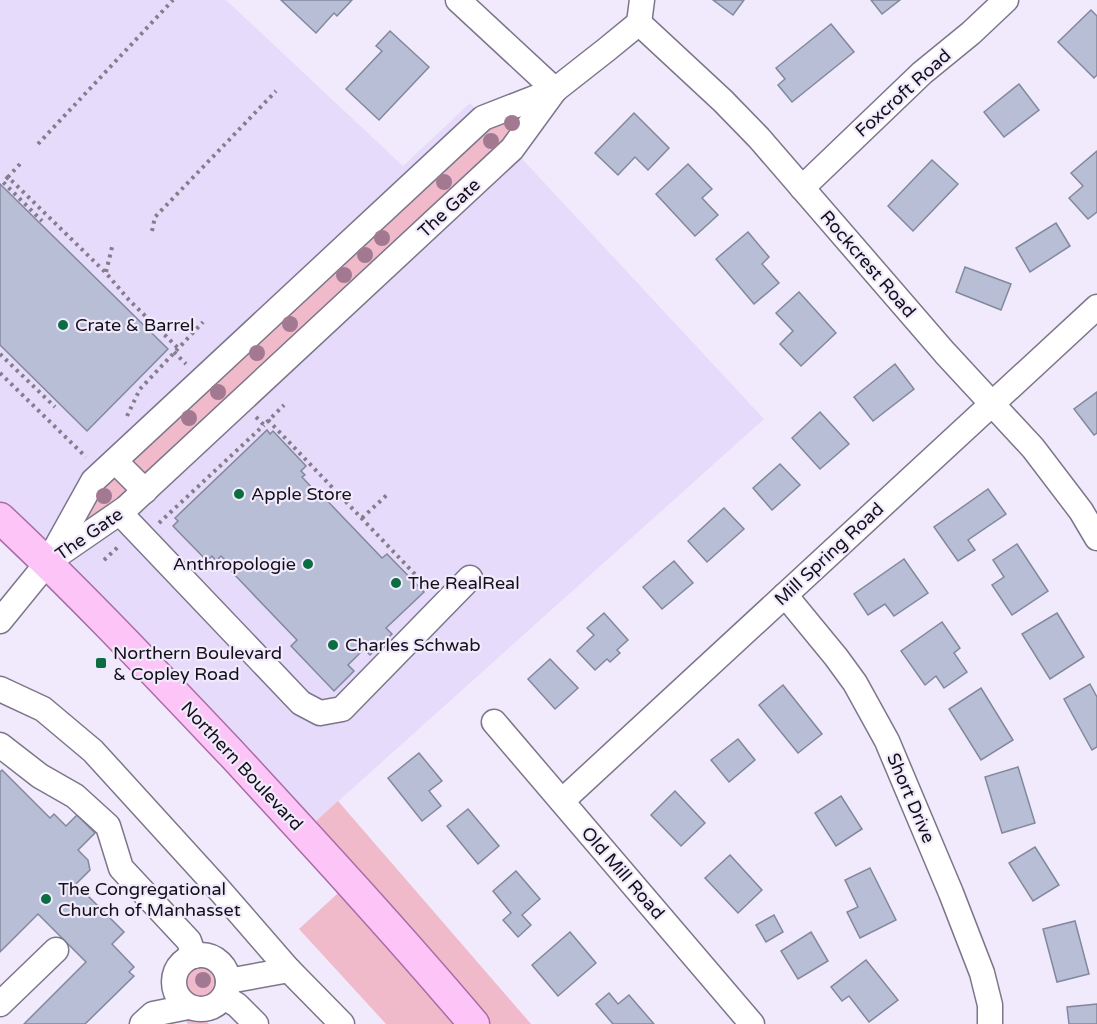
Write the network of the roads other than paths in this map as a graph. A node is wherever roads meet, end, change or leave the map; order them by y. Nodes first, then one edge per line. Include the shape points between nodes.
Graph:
1 (458, 0) edge
2 (1006, 0) edge
3 (641, 11) edge
4 (555, 90) junction
5 (802, 188) junction
6 (1097, 307) edge
7 (992, 404) junction
8 (115, 461) junction
9 (145, 491) junction
10 (120, 513) junction
11 (0, 518) edge
12 (1097, 538) edge
13 (48, 562) junction
14 (470, 578) dead end
15 (785, 595) junction
16 (0, 621) edge
17 (0, 689) edge
18 (494, 722) dead end
19 (0, 745) edge
20 (562, 801) junction
21 (56, 950) dead end
22 (194, 956) junction
23 (289, 970) junction
24 (226, 989) junction
25 (0, 1004) edge
26 (185, 1016) edge
27 (142, 1024) edge
28 (256, 1024) edge
29 (342, 1024) edge
30 (474, 1024) edge
31 (752, 1024) edge
32 (990, 1024) edge

1 - 4 street
2 - 5 street, Foxcroft Road
3 - 4 street, The Gate via 606,50
3 - 5 street, Rockcrest Road
4 - 8 street, The Gate via 483,118
4 - 9 street, The Gate via 512,149
5 - 7 street, Rockcrest Road
6 - 7 street, Mill Spring Road
7 - 12 street, Rockcrest Road via 1048,468
7 - 15 street, Mill Spring Road
8 - 9 street
8 - 13 street, The Gate via 93,482
9 - 10 street, The Gate
10 - 13 street, The Gate
10 - 14 street via 301,703 320,712 342,708
11 - 13 main road, Northern Boulevard
13 - 16 street
13 - 30 main road, Northern Boulevard via 304,832
15 - 20 street, Mill Spring Road
15 - 32 street, Short Drive via 855,683 887,741 982,974 990,1005
17 - 23 street via 43,709 93,751
18 - 20 street, Old Mill Road
19 - 22 street via 40,776 75,796 108,826 121,868 189,941
20 - 31 street, Old Mill Road
21 - 25 street
22 - 24 street via 202,955 222,965
22 - 26 street via 178,966 174,975
23 - 24 street
23 - 29 street
24 - 26 street via 212,1008
24 - 28 street
26 - 27 street via 153,1014

